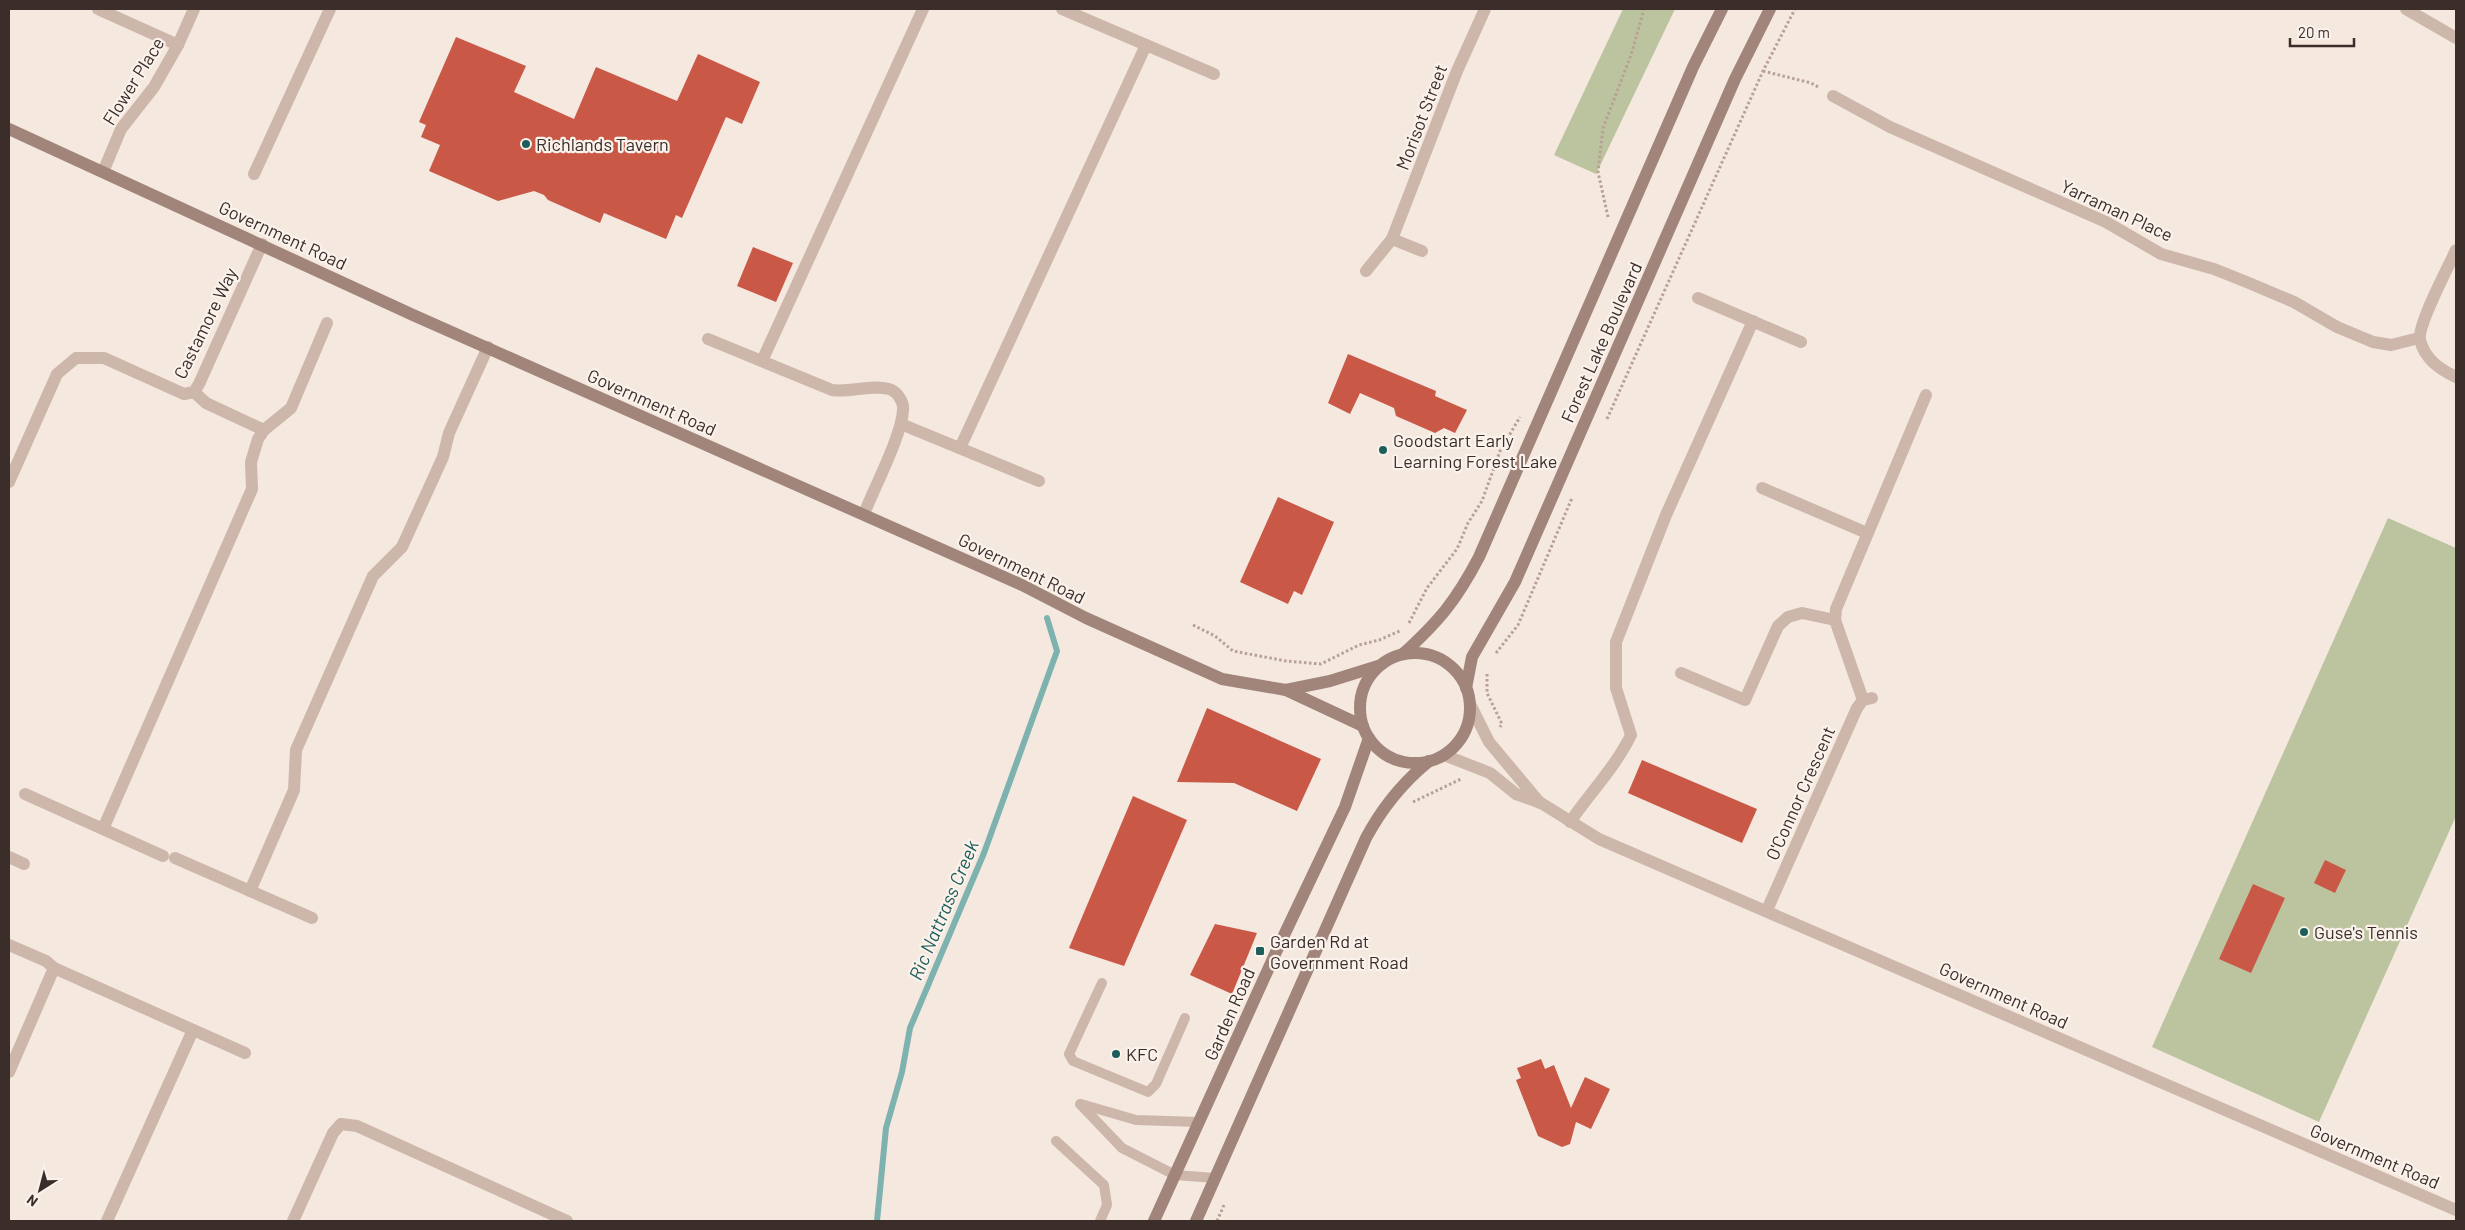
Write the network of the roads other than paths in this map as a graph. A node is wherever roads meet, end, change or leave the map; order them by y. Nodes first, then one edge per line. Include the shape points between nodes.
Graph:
1 (98, 9) edge
2 (194, 9) edge
3 (330, 9) edge
4 (923, 9) edge
5 (1062, 9) edge
6 (1485, 9) edge
7 (1722, 9) edge
8 (1770, 9) edge
9 (2406, 9) edge
10 (2456, 38) edge
11 (178, 45) junction
12 (1146, 45) junction
13 (1214, 74) dead end
14 (1833, 96) road end
15 (9, 129) edge
16 (103, 172) junction
17 (254, 174) dead end
18 (1392, 239) junction
19 (262, 244) junction
20 (2456, 250) edge
21 (1422, 251) dead end
22 (1366, 271) dead end
23 (1698, 298) dead end
24 (1753, 321) junction
25 (327, 323) dead end
26 (708, 338) dead end
27 (2420, 338) junction
28 (1801, 342) dead end
29 (488, 348) junction
30 (762, 361) junction
31 (2456, 377) edge
32 (194, 392) junction
33 (1926, 396) dead end
34 (901, 424) junction
35 (264, 430) junction
36 (960, 448) junction
37 (9, 482) edge
38 (1039, 482) dead end
39 (1762, 488) dead end
40 (864, 514) junction
41 (1867, 533) junction
42 (1835, 620) junction
43 (1403, 654) junction
44 (1379, 666) junction
45 (1681, 673) dead end
46 (1466, 688) junction
47 (1286, 690) junction
48 (1470, 704) junction
49 (1363, 726) junction
50 (1369, 738) junction
51 (1444, 755) junction
52 (1428, 761) junction
53 (25, 794) dead end
54 (1541, 803) junction
55 (1570, 822) junction
56 (102, 829) junction
57 (9, 857) edge
58 (24, 864) dead end
59 (250, 891) junction
60 (1767, 910) junction
61 (312, 918) dead end
62 (9, 945) edge
63 (54, 968) junction
64 (1102, 983) dead end
65 (1185, 1018) dead end
66 (194, 1030) junction
67 (245, 1054) dead end
68 (9, 1072) edge
69 (1199, 1122) junction
70 (1056, 1140) dead end
71 (1175, 1175) junction
72 (1215, 1178) junction
73 (2456, 1210) edge
74 (107, 1221) edge
75 (293, 1221) edge
76 (567, 1221) edge
77 (1100, 1221) edge
78 (1154, 1221) edge
79 (1196, 1221) edge

1 - 11 street
2 - 11 street, Flower Place
3 - 17 street
4 - 30 street
5 - 12 street
6 - 18 street, Morisot Street via 1457,71
7 - 43 main road, Forest Lake Boulevard via 1693,67 1479,557 1461,592 1437,622
8 - 46 main road, Forest Lake Boulevard via 1735,79 1515,582 1484,631 1472,657
9 - 10 street
11 - 16 street, Flower Place via 154,87 122,128
12 - 13 street
12 - 36 street
14 - 27 street, Yarraman Place via 1890,127 2106,222 2161,254 2249,282 2372,342 2391,345
15 - 16 main road, Government Road
16 - 19 main road, Government Road
18 - 21 street
18 - 22 street, Morisot Street
19 - 29 main road, Government Road
19 - 32 street, Castamore Way
20 - 27 street via 2424,319
23 - 24 street
24 - 28 street
24 - 55 street via 1666,515 1616,642 1616,688 1631,735 1623,753
25 - 35 street via 291,408
26 - 30 street
27 - 31 street via 2428,356 2439,369
29 - 40 main road, Government Road
29 - 59 street via 449,433 444,457 402,547 373,576 296,750 294,790
30 - 34 street via 832,390 891,389 904,407
32 - 35 street via 206,403
32 - 37 street, Castamore Way via 184,394 104,358 76,358 57,374
33 - 41 street
34 - 36 street
34 - 40 street
35 - 56 street via 251,462 252,489
36 - 38 street
39 - 41 street
40 - 47 main road, Government Road via 1222,678
41 - 42 street via 1836,609
42 - 45 street via 1802,613 1788,616 1778,626 1745,700
42 - 60 street, O'Connor Crescent via 1867,699 1857,708
43 - 44 main road
43 - 46 main road via 1434,656 1459,674
44 - 47 main road, Government Road
44 - 49 main road via 1368,678 1362,693
46 - 48 main road
47 - 49 main road, Government Road
48 - 51 main road via 1464,733
48 - 54 street, Government Road via 1489,742
49 - 50 main road
50 - 52 main road via 1380,751 1395,759 1412,763
50 - 69 main road, Garden Road via 1345,808
51 - 52 main road
51 - 54 street, Government Road via 1490,773 1516,794
52 - 72 main road via 1399,788 1366,838
53 - 56 street
54 - 55 street, Government Road
55 - 60 street, Government Road via 1599,838
56 - 59 street
57 - 58 street
59 - 61 street
60 - 73 street, Government Road
62 - 63 street via 46,961
63 - 66 street
63 - 68 street
64 - 65 lane via 1069,1054 1073,1061 1148,1092 1156,1084
66 - 67 street
66 - 74 street
69 - 71 main road, Garden Road
69 - 71 lane via 1136,1120 1080,1104 1122,1148
70 - 77 lane via 1104,1185 1107,1205
71 - 72 lane
71 - 78 main road, Garden Road
72 - 79 main road
75 - 76 street via 332,1133 341,1124 357,1126

